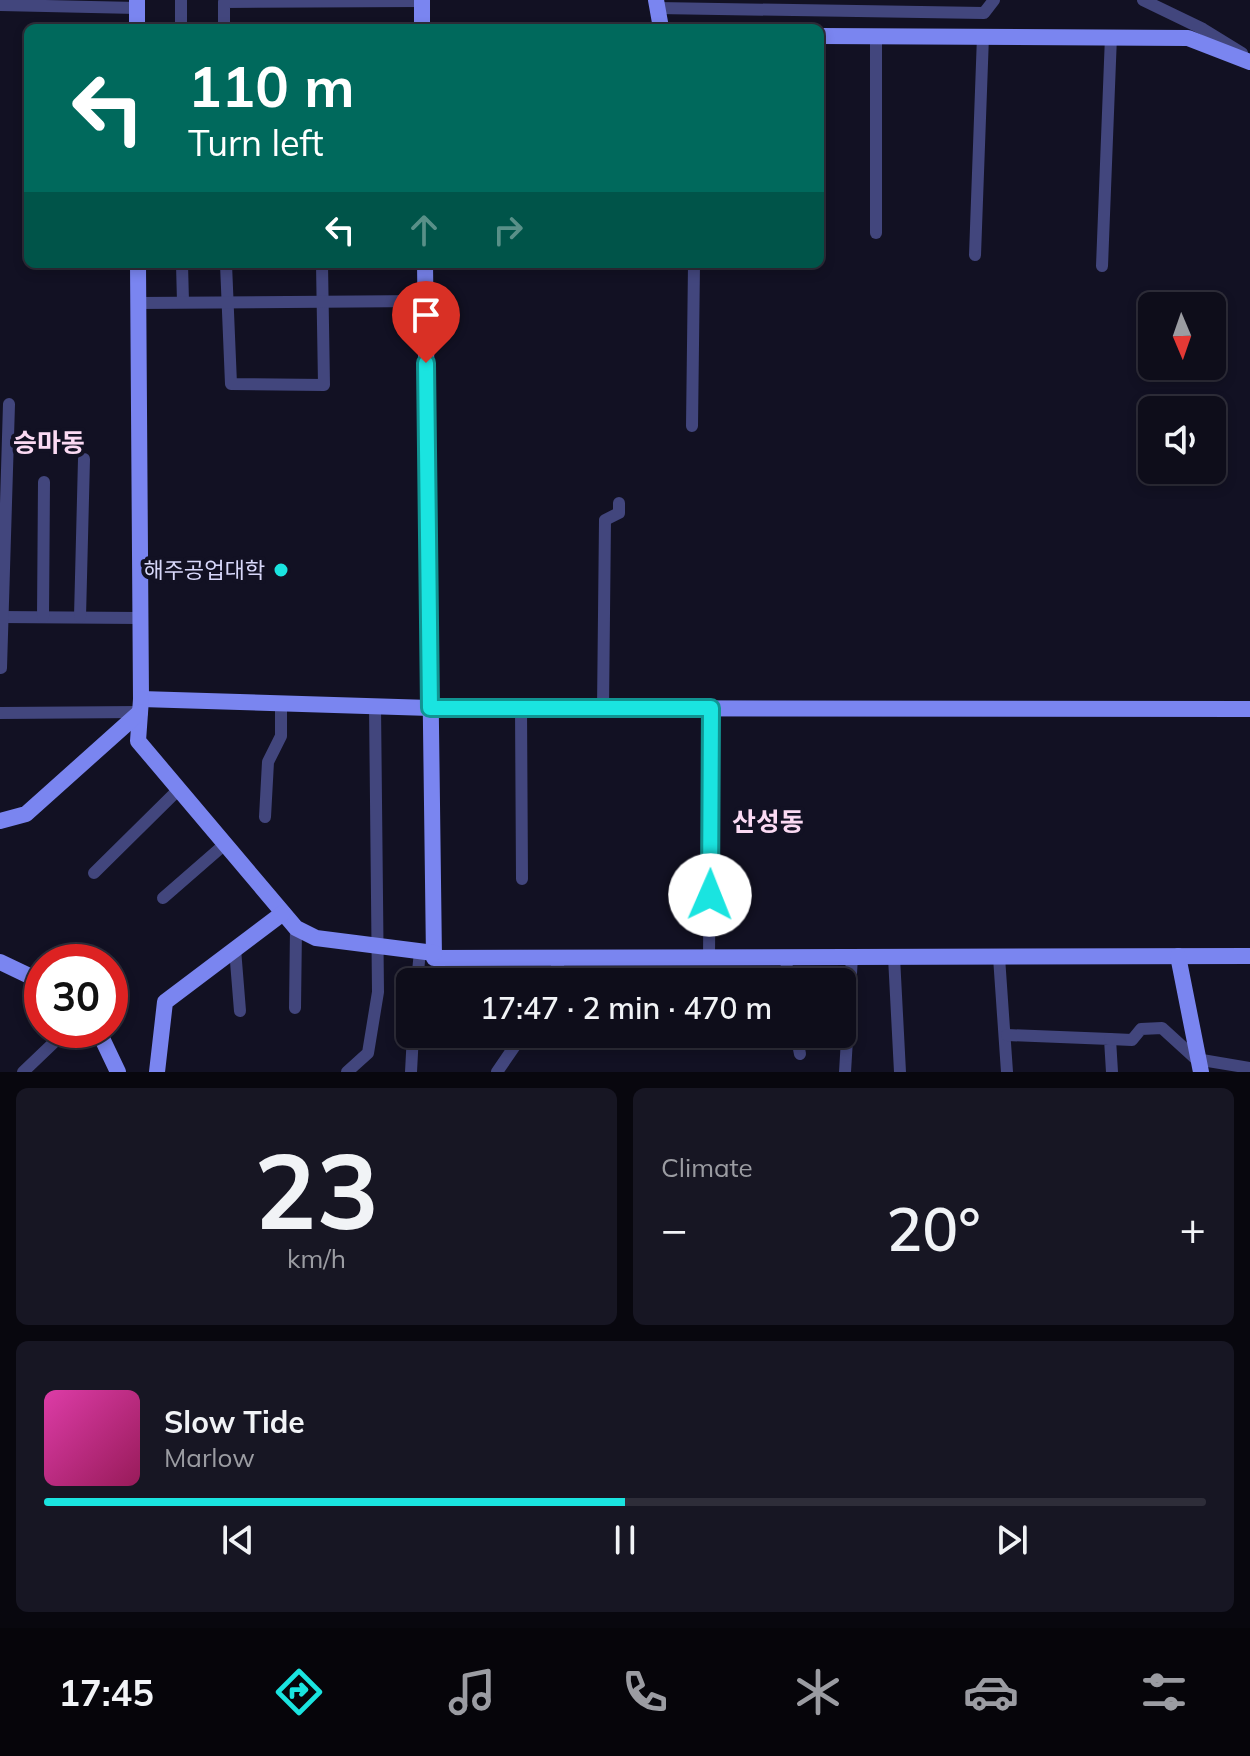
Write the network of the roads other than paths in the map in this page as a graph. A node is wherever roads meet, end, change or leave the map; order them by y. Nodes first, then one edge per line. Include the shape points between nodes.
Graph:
1 (181, 0) edge
2 (994, 0) edge
3 (1143, 0) edge
4 (422, 1) edge
5 (137, 4) edge
6 (657, 4) edge
7 (0, 5) edge
8 (181, 24) edge
9 (224, 24) edge
10 (422, 24) edge
11 (660, 24) edge
12 (824, 36) edge
13 (876, 36) junction
14 (983, 36) junction
15 (1111, 36) junction
16 (1250, 60) edge
17 (876, 233) dead end
18 (975, 255) dead end
19 (1102, 266) dead end
20 (138, 268) edge
21 (182, 268) edge
22 (226, 268) edge
23 (322, 268) edge
24 (425, 268) edge
25 (694, 268) edge
26 (323, 301) junction
27 (425, 301) junction
28 (183, 302) junction
29 (227, 302) junction
30 (138, 303) junction
31 (9, 404) dead end
32 (692, 426) dead end
33 (84, 459) dead end
34 (44, 482) dead end
35 (619, 503) dead end
36 (1, 617) edge
37 (43, 617) junction
38 (80, 617) junction
39 (140, 618) junction
40 (1, 668) edge
41 (281, 703) junction
42 (140, 706) junction
43 (375, 706) junction
44 (430, 708) junction
45 (521, 708) junction
46 (603, 708) junction
47 (711, 708) junction
48 (1250, 709) edge
49 (0, 713) edge
50 (179, 789) junction
51 (265, 817) dead end
52 (0, 821) edge
53 (225, 844) junction
54 (94, 873) dead end
55 (522, 879) dead end
56 (163, 898) dead end
57 (283, 913) junction
58 (296, 928) junction
59 (378, 946) junction
60 (235, 949) junction
61 (427, 952) junction
62 (1178, 956) junction
63 (1250, 956) edge
64 (709, 957) junction
65 (786, 957) junction
66 (852, 957) junction
67 (894, 957) junction
68 (999, 957) junction
69 (561, 958) junction
70 (0, 962) edge
71 (422, 968) edge
72 (556, 968) edge
73 (787, 968) edge
74 (24, 973) edge
75 (295, 1008) dead end
76 (240, 1011) dead end
77 (1007, 1035) junction
78 (1110, 1039) junction
79 (48, 1048) edge
80 (107, 1048) edge
81 (412, 1048) edge
82 (513, 1048) edge
83 (799, 1048) edge
84 (800, 1054) dead end
85 (1198, 1065) edge
86 (1250, 1068) edge
87 (23, 1072) edge
88 (118, 1072) edge
89 (157, 1072) edge
90 (347, 1072) edge
91 (411, 1072) edge
92 (497, 1072) edge
93 (845, 1072) edge
94 (900, 1072) edge
95 (1007, 1072) edge
96 (1112, 1072) edge

1 - 8 street
2 - 6 street via 984,13
3 - 16 street via 1203,29
4 - 9 street via 224,2
4 - 10 street
5 - 7 street
6 - 11 street
12 - 13 street
13 - 14 street
13 - 17 street
14 - 15 street
14 - 18 street
15 - 16 street via 1188,38
15 - 19 street
20 - 30 street
21 - 28 street
22 - 29 street
23 - 26 street
24 - 27 street
25 - 32 street
26 - 27 street
26 - 29 street
26 - 29 street via 324,385 231,384
27 - 44 street
28 - 29 street
28 - 30 street
30 - 39 street
31 - 36 street
33 - 38 street
34 - 37 street
35 - 46 street via 619,513 605,520
36 - 37 street
36 - 40 street
37 - 38 street
38 - 39 street
39 - 42 street
41 - 42 street
41 - 43 street
41 - 51 street via 281,736 268,762
42 - 49 street
42 - 50 street via 138,741
42 - 52 street via 26,814
43 - 44 street
43 - 59 street
44 - 45 street
44 - 61 street
45 - 46 street
45 - 55 street
46 - 47 street
47 - 48 street
47 - 64 street
50 - 53 street
50 - 54 street
53 - 56 street
53 - 57 street
57 - 58 street
57 - 60 street
58 - 59 street via 316,938
58 - 75 street
59 - 61 street
59 - 90 street via 378,992 368,1053
60 - 76 street
60 - 89 street via 165,1002
61 - 69 street via 434,958
61 - 71 street
62 - 63 street
62 - 68 street
62 - 85 street
64 - 65 street
64 - 69 street
65 - 66 street
65 - 73 street
66 - 67 street
66 - 93 street
67 - 68 street
67 - 94 street
68 - 77 street
69 - 72 street
70 - 74 street
77 - 78 street
77 - 95 street
78 - 85 street via 1132,1040 1141,1029 1162,1028
78 - 96 street
79 - 87 street
80 - 88 street
81 - 91 street
82 - 92 street
83 - 84 street
85 - 86 street

